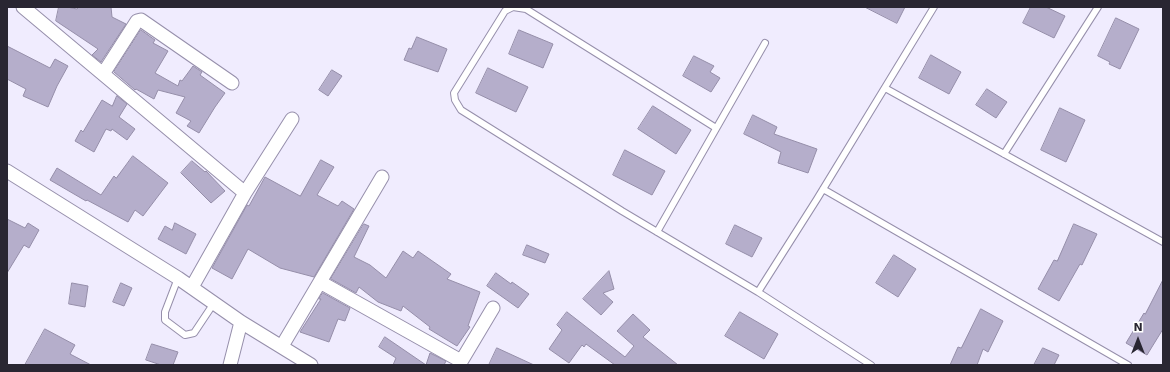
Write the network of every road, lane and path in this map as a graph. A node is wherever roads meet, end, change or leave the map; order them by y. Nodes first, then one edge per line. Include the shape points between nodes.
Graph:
1 (23, 7) edge
2 (934, 7) edge
3 (1098, 7) edge
4 (765, 43) dead end
5 (103, 74) junction
6 (232, 83) dead end
7 (885, 88) junction
8 (292, 119) dead end
9 (716, 128) junction
10 (1004, 154) junction
11 (7, 171) edge
12 (382, 177) dead end
13 (823, 189) junction
14 (245, 193) junction
15 (658, 232) junction
16 (1163, 242) edge
17 (178, 278) junction
18 (320, 282) junction
19 (192, 287) junction
20 (758, 292) junction
21 (214, 303) junction
22 (493, 308) dead end
23 (242, 322) junction
24 (282, 346) junction
25 (460, 363) edge
26 (230, 365) edge
27 (311, 365) edge
28 (871, 365) edge
29 (1128, 365) edge

1 - 5 street
2 - 7 lane
3 - 10 lane
4 - 9 lane
5 - 6 street via 137,21 141,20
5 - 14 street
7 - 10 lane
7 - 13 lane
8 - 14 street
9 - 15 lane
9 - 15 lane via 526,9 514,7 505,11 454,92 461,110
10 - 16 lane
11 - 17 street
12 - 18 street
13 - 20 lane
13 - 29 lane
14 - 19 street
15 - 20 lane
17 - 19 street
17 - 21 lane via 165,312 165,320 185,335 194,333
18 - 24 street
18 - 25 street
19 - 21 street
20 - 28 lane
21 - 23 street
22 - 25 street
23 - 24 street
23 - 26 street
24 - 27 street

